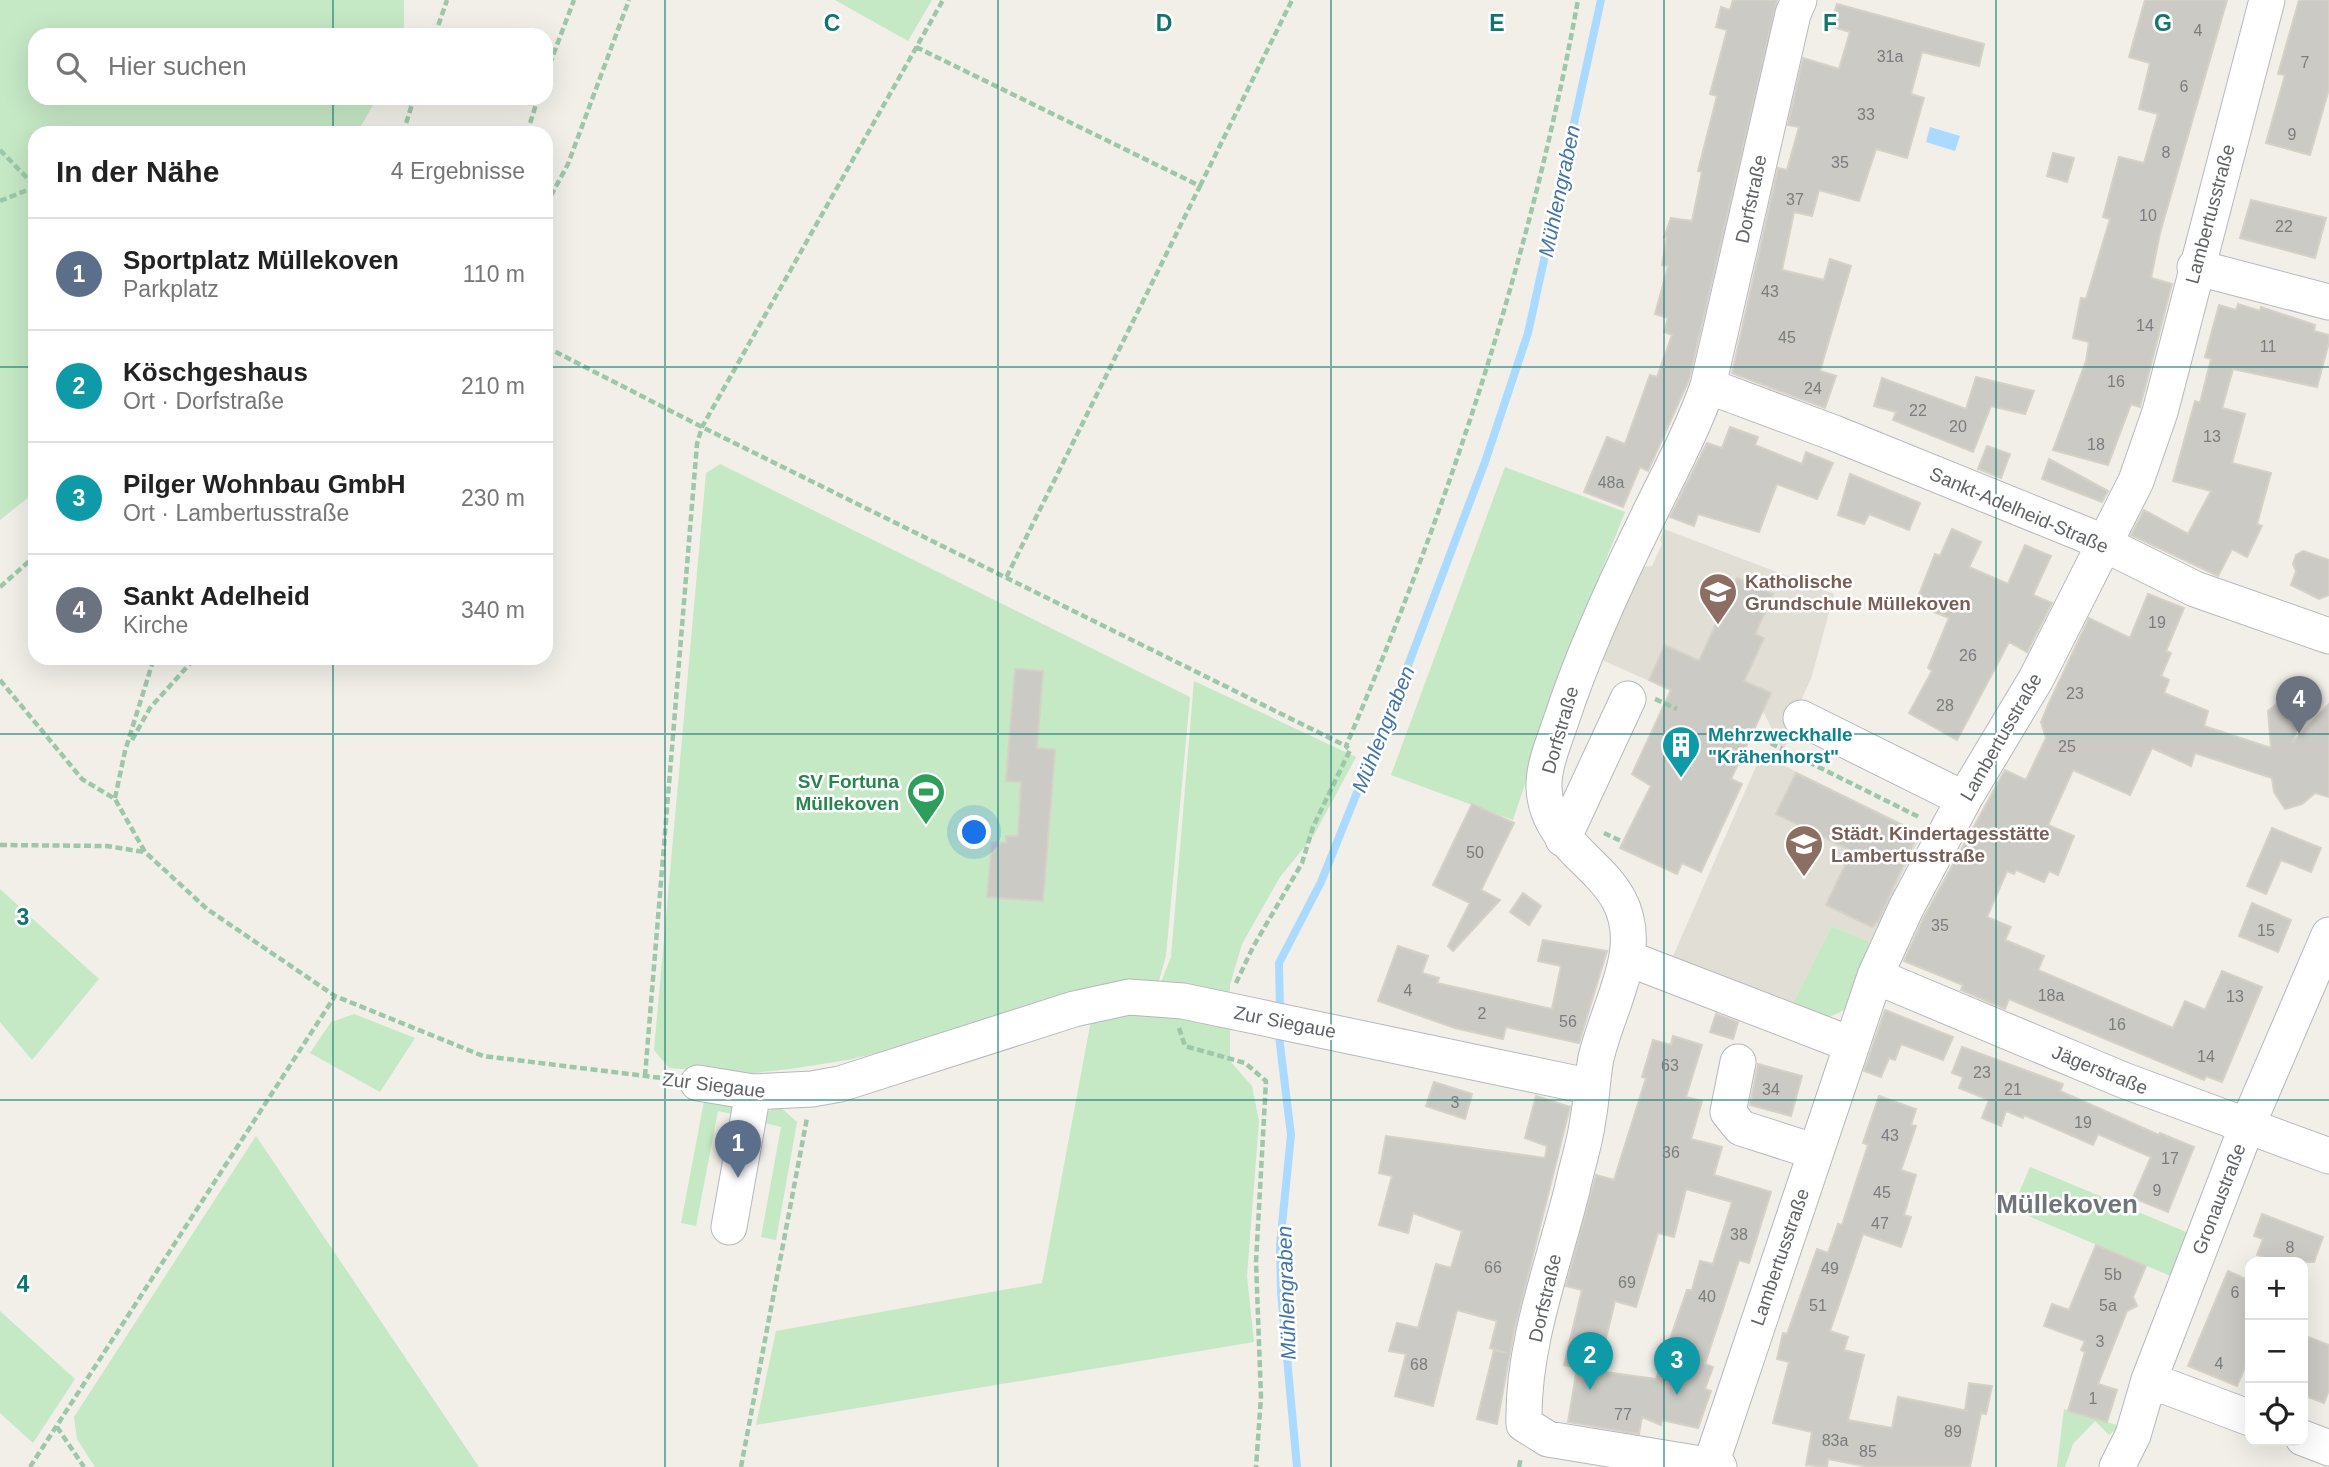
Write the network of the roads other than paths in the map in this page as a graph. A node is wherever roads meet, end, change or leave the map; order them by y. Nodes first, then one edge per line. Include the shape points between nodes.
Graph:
1 (1799, 0) edge
2 (2267, 0) edge
3 (2196, 267) junction
4 (2329, 302) edge
5 (1709, 386) junction
6 (2103, 544) junction
7 (2329, 636) edge
8 (1628, 699) dead end
9 (1801, 719) dead end
10 (1964, 799) junction
11 (1563, 839) junction
12 (2329, 935) edge
13 (1626, 958) junction
14 (1875, 976) junction
15 (1850, 1044) junction
16 (1738, 1062) dead end
17 (698, 1083) road end
18 (1592, 1087) junction
19 (753, 1092) junction
20 (2247, 1126) junction
21 (1816, 1152) junction
22 (2329, 1156) edge
23 (729, 1227) dead end
24 (2149, 1380) junction
25 (2245, 1416) edge
26 (2308, 1440) edge
27 (2329, 1448) edge
28 (1713, 1466) edge
29 (2117, 1467) edge

1 - 5 street, Dorfstraße
2 - 3 street, Lambertusstraße
3 - 4 street
3 - 6 street, Lambertusstraße via 2160,412 2136,481
5 - 6 street, Sankt-Adelheid-Straße
5 - 11 street, Dorfstraße via 1580,664 1554,743 1544,788
6 - 7 street, Sankt-Adelheid-Straße via 2195,589
6 - 10 street, Lambertusstraße via 2036,679
8 - 11 street
9 - 10 street
10 - 14 street, Lambertusstraße
11 - 13 street, Dorfstraße via 1613,888 1627,922
12 - 20 street, Gronaustraße
13 - 15 street
13 - 18 street, Dorfstraße
14 - 15 street, Lambertusstraße
14 - 20 street, Jägerstraße via 2123,1080
15 - 21 street, Lambertusstraße
16 - 21 street via 1728,1112 1741,1128
17 - 19 street, Zur Siegaue
18 - 19 street, Zur Siegaue via 1215,1008 1129,997 840,1084
18 - 28 street, Dorfstraße via 1588,1121 1525,1381 1524,1424 1548,1439
19 - 23 street
20 - 22 street, Jägerstraße
20 - 24 street, Gronaustraße
21 - 28 street, Lambertusstraße
24 - 25 street
24 - 29 street, Gronaustraße via 2133,1435
26 - 27 street

